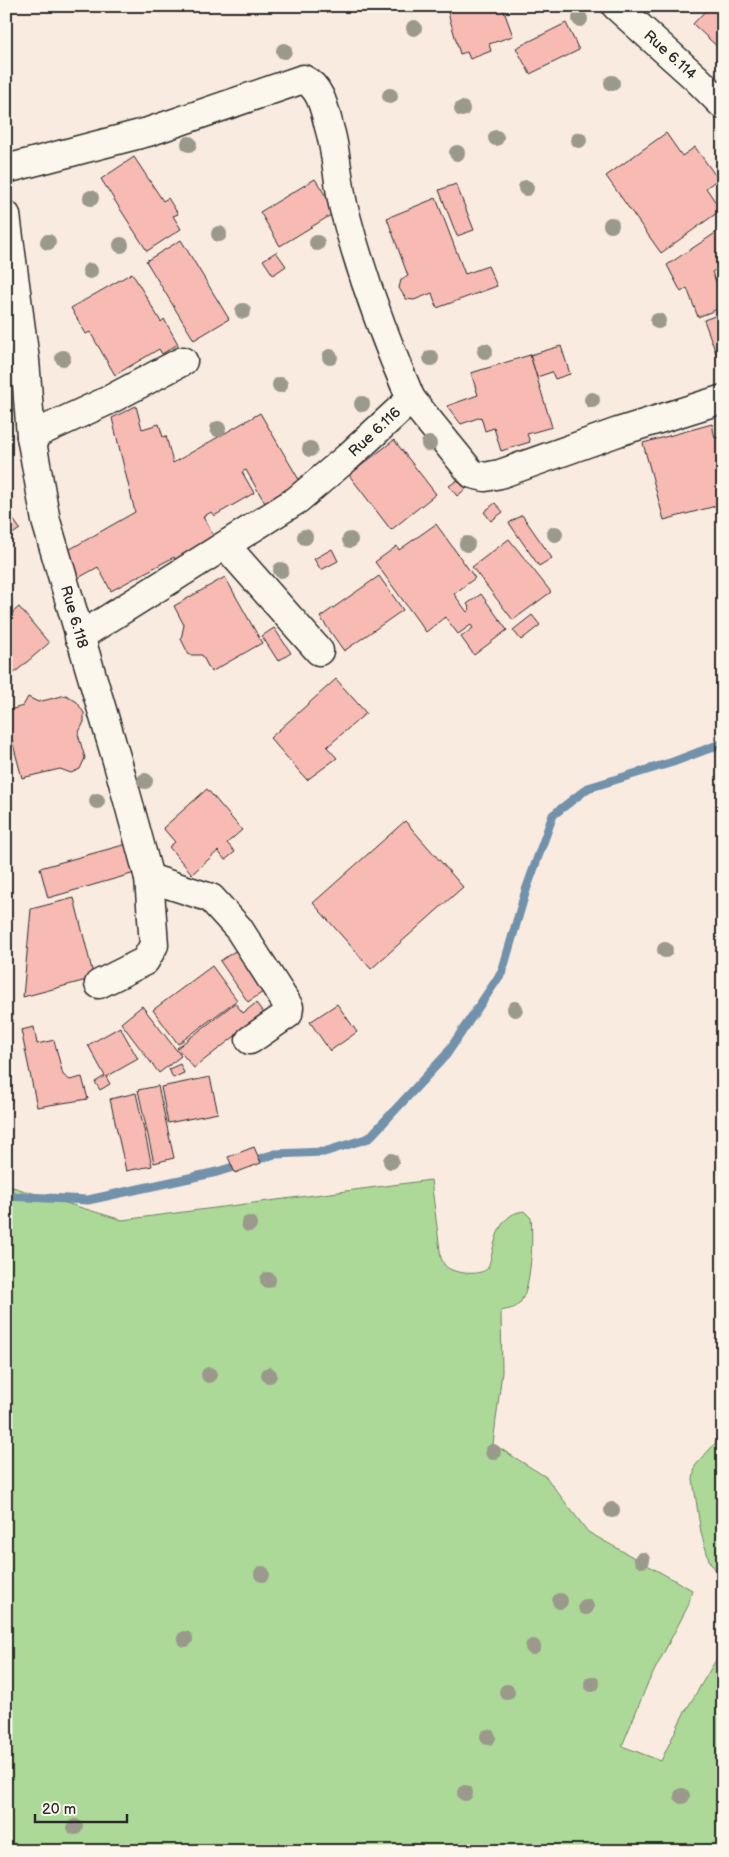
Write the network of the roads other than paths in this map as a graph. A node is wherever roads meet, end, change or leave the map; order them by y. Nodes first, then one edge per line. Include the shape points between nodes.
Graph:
1 (616, 6) edge
2 (723, 106) edge
3 (6, 168) edge
4 (6, 215) edge
5 (14, 337) edge
6 (183, 361) dead end
7 (411, 399) junction
8 (723, 399) edge
9 (31, 436) junction
10 (226, 546) junction
11 (79, 637) junction
12 (319, 651) dead end
13 (149, 878) junction
14 (99, 984) dead end
15 (250, 1040) dead end

1 - 2 street, Rue 6.114
3 - 7 street, Rue 6.116 via 148,132 303,79 312,83 321,98 336,153 344,206 362,270
4 - 5 street, Rue 6.118
5 - 9 street, Rue 6.118
6 - 9 street
7 - 8 street via 472,474 484,477
7 - 10 street, Rue 6.116 via 297,500
9 - 11 street, Rue 6.118 via 46,521
10 - 11 street, Rue 6.116
10 - 12 street
11 - 13 street, Rue 6.118
13 - 14 street, Rue 6.118 via 154,945 145,961
13 - 15 street via 211,898 239,929 289,1007 288,1014

